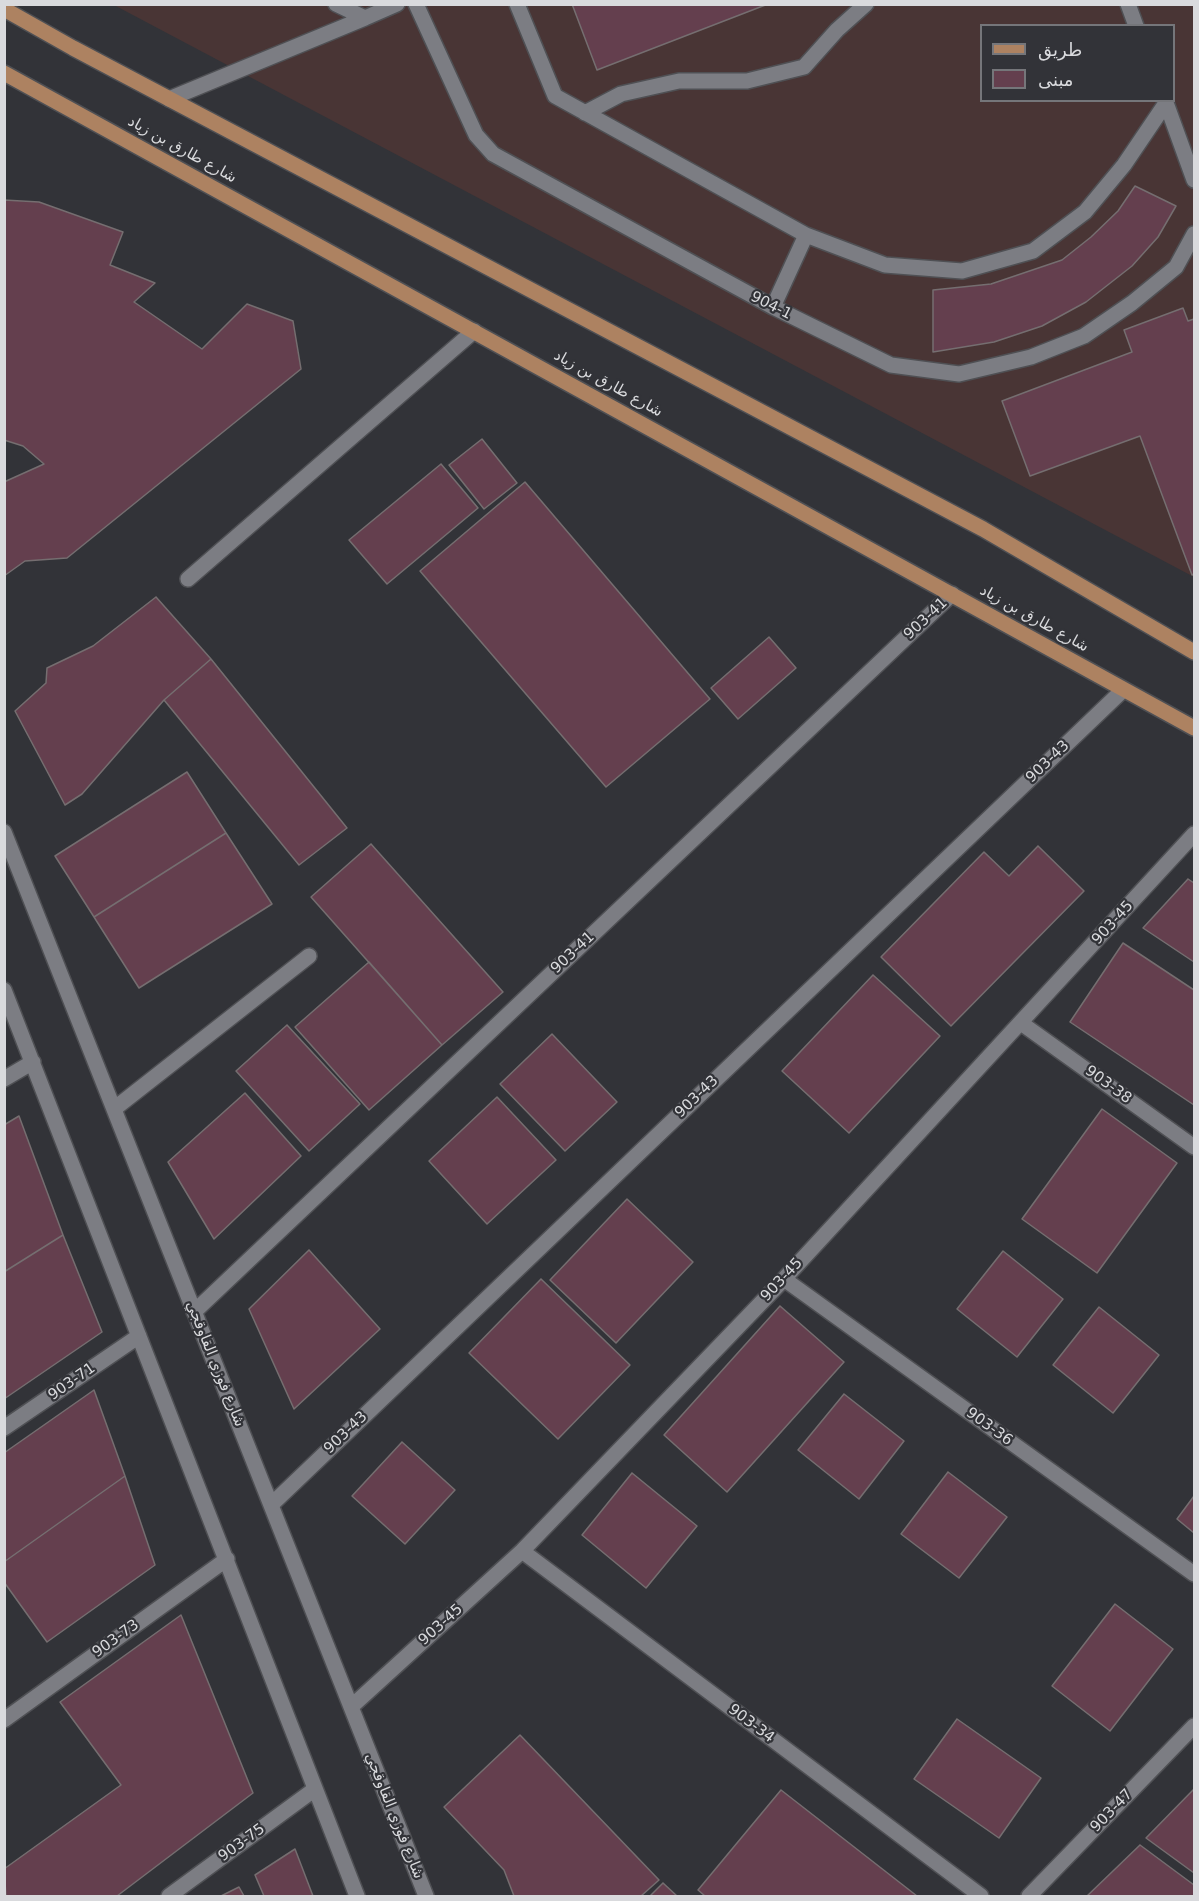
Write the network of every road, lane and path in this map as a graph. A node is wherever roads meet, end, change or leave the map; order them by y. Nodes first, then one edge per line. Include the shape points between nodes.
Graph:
1 (336, 4) edge
2 (397, 4) edge
3 (416, 4) edge
4 (517, 4) edge
5 (866, 4) edge
6 (1128, 4) edge
7 (4, 9) edge
8 (365, 18) junction
9 (1135, 24) edge
10 (4, 73) edge
11 (169, 99) junction
12 (1166, 102) edge
13 (585, 113) junction
14 (1194, 180) edge
15 (1194, 234) edge
16 (806, 235) junction
17 (773, 308) junction
18 (474, 331) junction
19 (188, 579) dead end
20 (952, 594) junction
21 (1194, 652) edge
22 (1123, 690) junction
23 (1194, 728) edge
24 (4, 832) edge
25 (1194, 834) edge
26 (309, 956) dead end
27 (4, 990) edge
28 (1021, 1023) junction
29 (33, 1062) junction
30 (4, 1079) edge
31 (114, 1109) junction
32 (1194, 1148) edge
33 (784, 1279) junction
34 (194, 1312) junction
35 (139, 1336) junction
36 (4, 1428) edge
37 (271, 1505) junction
38 (522, 1551) junction
39 (227, 1559) junction
40 (1194, 1574) edge
41 (351, 1707) junction
42 (4, 1720) edge
43 (1194, 1726) edge
44 (315, 1789) junction
45 (169, 1896) edge
46 (357, 1896) edge
47 (426, 1896) edge
48 (981, 1896) edge
49 (1029, 1896) edge

1 - 8 street
2 - 8 street
3 - 17 street, 904-1 via 476,135 493,154
4 - 13 street via 555,96
5 - 13 street via 804,67 747,81 679,81 621,94
6 - 9 street
7 - 11 main road
8 - 11 street
10 - 18 main road, شارع طارق بن زياد
11 - 21 main road via 983,530
12 - 14 street
12 - 16 street via 1124,165 1085,213 1033,250 962,272 885,264
13 - 16 street
15 - 17 street, 904-1 via 1176,267 1084,336 1031,357 959,374 891,365
16 - 17 street
18 - 19 street
18 - 20 main road, شارع طارق بن زياد
20 - 22 main road, شارع طارق بن زياد
20 - 34 street, 903-41
22 - 23 main road, شارع طارق بن زياد
22 - 37 street, 903-43
24 - 31 street, شارع فوزي القاوقجي
25 - 28 street, 903-45
26 - 31 street
27 - 29 street
28 - 32 street, 903-38
28 - 33 street, 903-45
29 - 30 street
29 - 35 street
31 - 34 street, شارع فوزي القاوقجي
33 - 38 street, 903-45
33 - 40 street, 903-36
34 - 37 street, شارع فوزي القاوقجي
35 - 36 street, 903-71
35 - 39 street
37 - 41 street, شارع فوزي القاوقجي
38 - 41 street, 903-45
38 - 48 street, 903-34
39 - 42 street, 903-73
39 - 44 street
41 - 47 street, شارع فوزي القاوقجي
43 - 49 street, 903-47
44 - 45 street, 903-75
44 - 46 street

